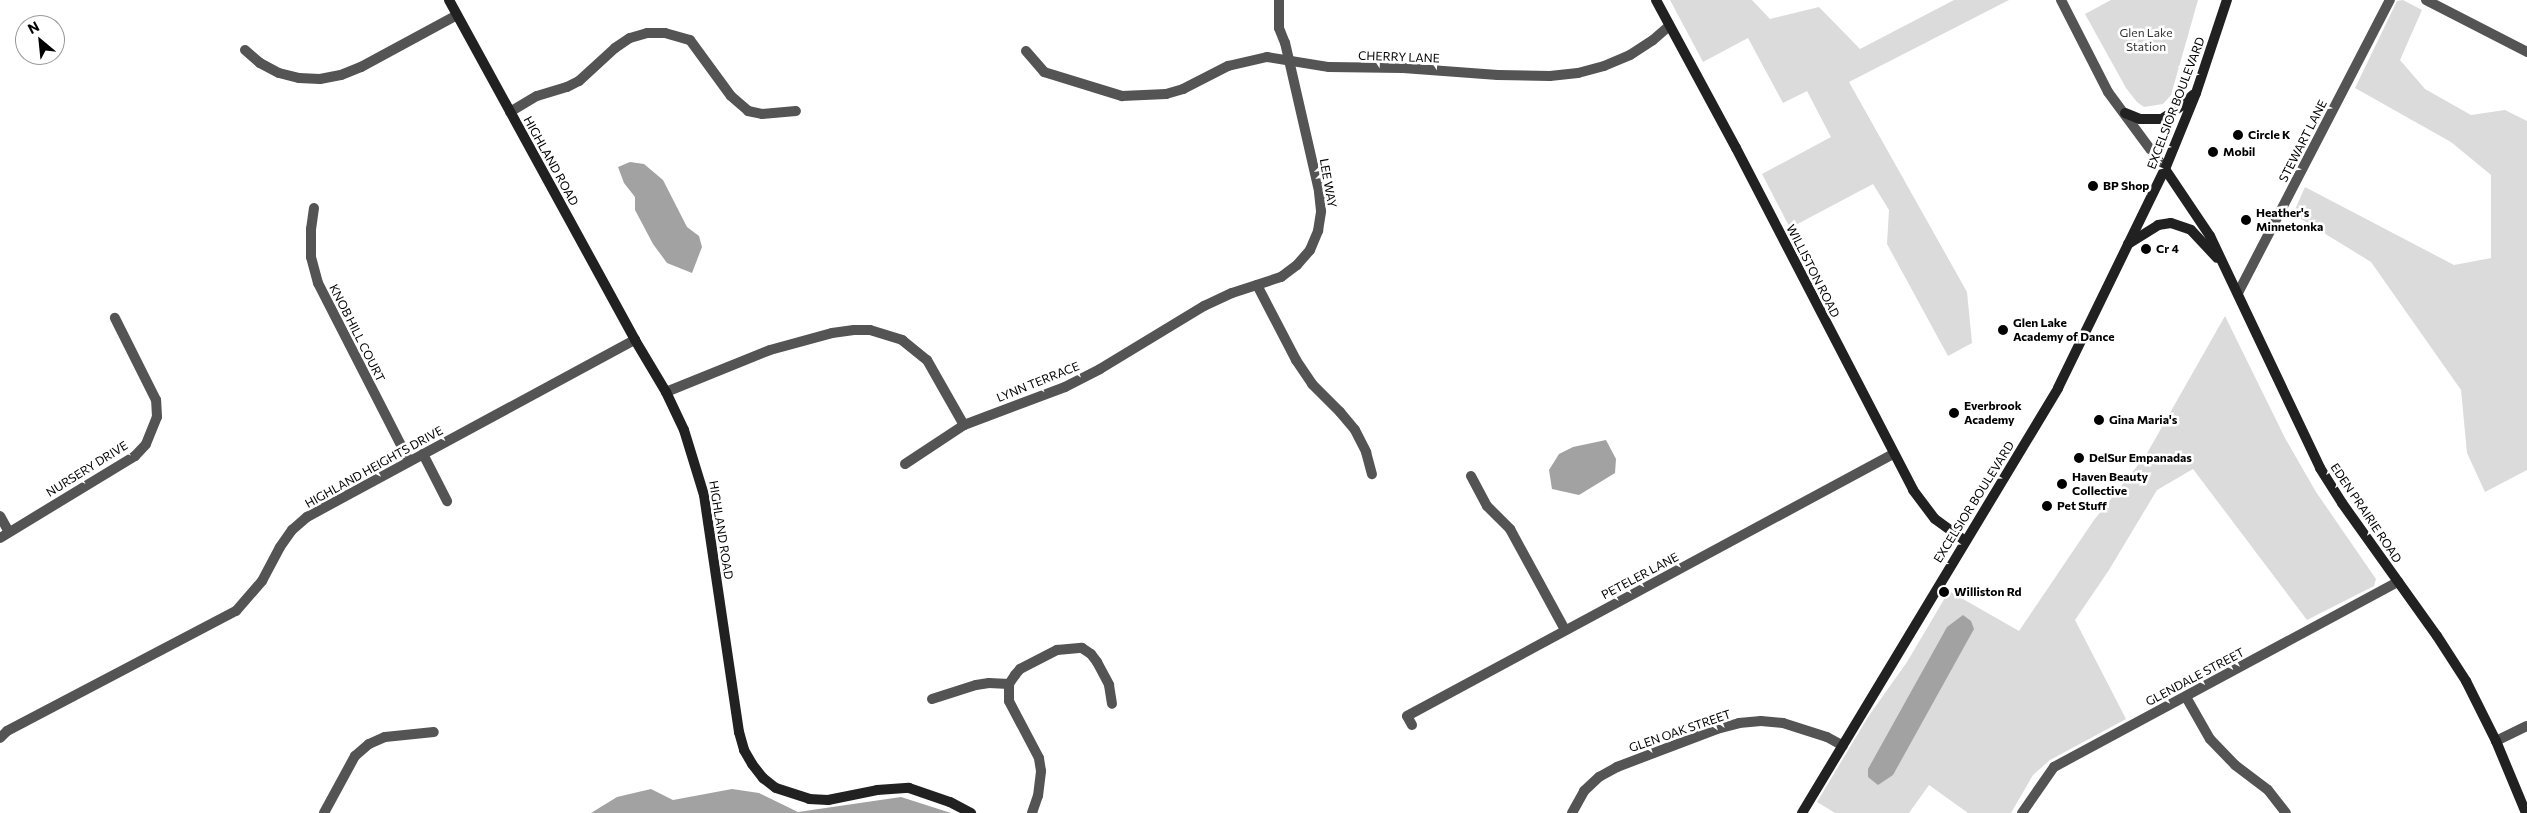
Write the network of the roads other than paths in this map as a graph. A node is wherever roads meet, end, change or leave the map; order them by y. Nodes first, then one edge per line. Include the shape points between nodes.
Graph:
1 (449, 0) edge
2 (1279, 0) edge
3 (1656, 0) edge
4 (2061, 0) edge
5 (2227, 0) edge
6 (2390, 0) edge
7 (2426, 0) edge
8 (457, 15) junction
9 (1669, 26) junction
10 (244, 50) dead end
11 (1026, 51) dead end
12 (2527, 52) edge
13 (1288, 60) junction
14 (2196, 93) junction
15 (796, 111) dead end
16 (510, 112) junction
17 (2125, 113) junction
18 (2165, 169) junction
19 (314, 208) dead end
20 (2127, 245) junction
21 (2225, 267) junction
22 (1257, 285) junction
23 (2238, 293) junction
24 (1204, 306) joint
25 (115, 318) dead end
26 (635, 340) junction
27 (666, 392) junction
28 (964, 425) junction
29 (423, 454) junction
30 (1893, 454) junction
31 (409, 461) junction
32 (906, 464) dead end
33 (1372, 474) dead end
34 (1471, 476) dead end
35 (447, 501) dead end
36 (0, 516) edge
37 (9, 532) junction
38 (0, 538) edge
39 (1965, 541) junction
40 (2398, 582) junction
41 (1565, 630) junction
42 (1009, 684) junction
43 (2186, 696) junction
44 (932, 699) dead end
45 (1112, 704) dead end
46 (1412, 725) dead end
47 (2527, 726) edge
48 (434, 732) dead end
49 (0, 738) edge
50 (2496, 741) junction
51 (1843, 746) junction
52 (324, 813) edge
53 (971, 813) edge
54 (1032, 813) edge
55 (1572, 813) edge
56 (1802, 813) edge
57 (2022, 813) edge
58 (2286, 813) edge
59 (2526, 813) edge

1 - 8 main road, HIGHLAND ROAD
2 - 13 street, LEE WAY via 1279,28
3 - 9 main road, WILLISTON ROAD
4 - 17 street via 2108,92
5 - 14 main road, EXCELSIOR BOULEVARD
6 - 23 street, STEWART LANE
7 - 12 street
8 - 10 street via 341,76 299,78 279,73 260,64
8 - 16 main road, HIGHLAND ROAD
9 - 13 street, CHERRY LANE via 1630,56 1578,73 1550,76 1329,67
9 - 30 main road, WILLISTON ROAD via 1736,148
11 - 13 street, CHERRY LANE via 1044,72 1122,96 1166,94 1244,61
13 - 22 street, LEE WAY via 1321,211 1318,231 1310,250 1281,278
14 - 17 main road via 2162,119 2140,119
14 - 18 main road, EXCELSIOR BOULEVARD
15 - 16 street via 748,112 731,96 690,40 664,33 647,33 630,38 615,48 579,81 537,96
16 - 26 main road, HIGHLAND ROAD
17 - 18 street
18 - 20 main road, EXCELSIOR BOULEVARD
18 - 21 main road, EDEN PRAIRIE ROAD via 2210,236
19 - 31 street, KNOB HILL COURT via 311,257 318,283
20 - 21 main road via 2158,226 2179,225 2192,230
20 - 39 main road, EXCELSIOR BOULEVARD via 2050,402
21 - 23 main road, EDEN PRAIRIE ROAD
22 - 24 street, LEE WAY
22 - 33 street via 1312,384 1355,430
23 - 40 main road, EDEN PRAIRIE ROAD via 2320,468
24 - 28 street, LYNN TERRACE via 1065,387
25 - 37 street, NURSERY DRIVE via 156,400 157,417 153,430 135,456
26 - 27 main road, HIGHLAND ROAD
26 - 29 street, HIGHLAND HEIGHTS DRIVE
27 - 28 street via 770,350 832,333 870,330 902,340 927,360
27 - 53 main road, HIGHLAND ROAD via 684,430 704,495 739,732 752,764 776,788 809,799 828,800 877,790 909,788
28 - 32 street, LYNN TERRACE
29 - 31 street, HIGHLAND HEIGHTS DRIVE
29 - 35 street
30 - 39 main road, WILLISTON ROAD via 1913,490 1935,519
30 - 41 street, PETELER LANE
31 - 49 street, HIGHLAND HEIGHTS DRIVE via 307,517 292,530 262,582 236,611
34 - 41 street via 1487,506 1510,529
36 - 37 street
37 - 38 street, NURSERY DRIVE
39 - 51 main road, EXCELSIOR BOULEVARD
40 - 43 street, GLENDALE STREET
40 - 50 main road, EDEN PRAIRIE ROAD via 2466,681
41 - 46 street, PETELER LANE via 1408,716
42 - 44 street via 989,683
42 - 45 street via 1020,669 1057,650 1082,648 1097,662 1109,685
42 - 54 street via 1009,701 1039,758 1038,796
43 - 57 street, GLENDALE STREET via 2054,767
43 - 58 street via 2210,739 2222,753 2268,790
47 - 50 street
48 - 52 street via 385,737 369,744 356,756
50 - 59 main road, EDEN PRAIRIE ROAD
51 - 55 street, GLEN OAK STREET via 1783,722 1739,723 1617,767 1584,791
51 - 56 main road, EXCELSIOR BOULEVARD

